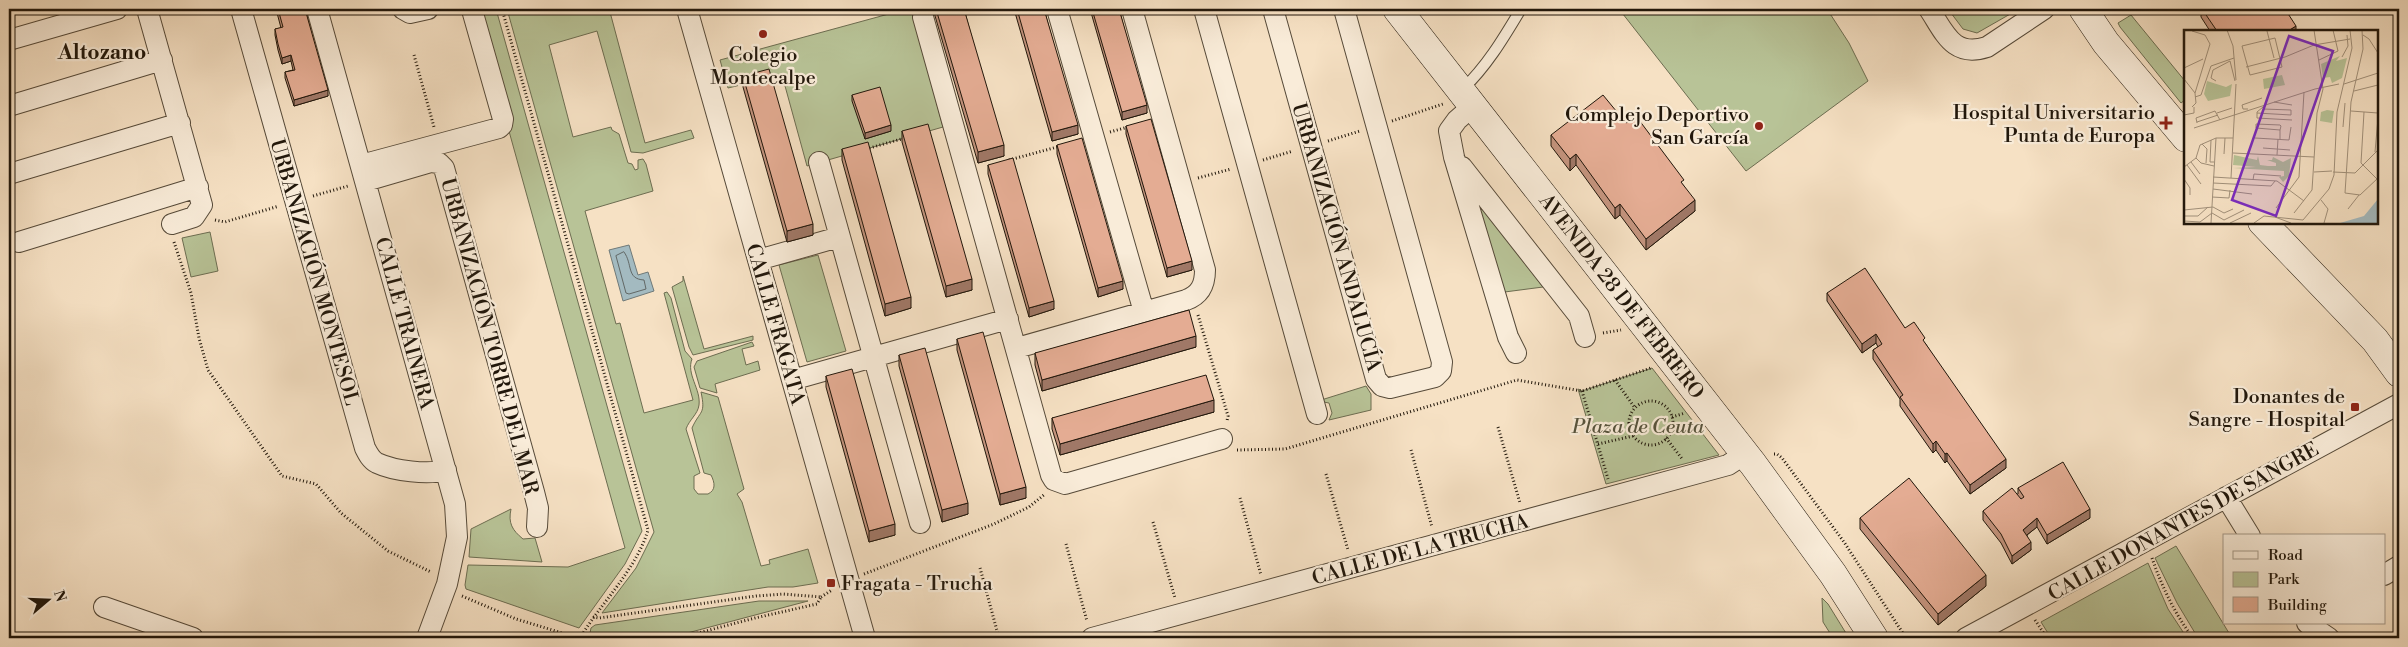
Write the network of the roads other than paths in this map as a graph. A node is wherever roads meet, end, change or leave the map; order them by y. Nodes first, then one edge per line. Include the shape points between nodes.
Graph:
1 (117, 9) edge
2 (147, 9) edge
3 (241, 9) edge
4 (317, 9) edge
5 (403, 9) edge
6 (428, 9) edge
7 (687, 9) edge
8 (1056, 9) edge
9 (1132, 9) edge
10 (1204, 9) edge
11 (1273, 9) edge
12 (1344, 9) edge
13 (1397, 9) edge
14 (1521, 9) edge
15 (1929, 9) edge
16 (2044, 9) edge
17 (2083, 9) edge
18 (472, 10) dead end
19 (923, 17) dead end
20 (9, 40) edge
21 (162, 60) junction
22 (1467, 98) junction
23 (9, 106) edge
24 (180, 123) junction
25 (2184, 136) edge
26 (1454, 157) junction
27 (819, 162) dead end
28 (364, 173) junction
29 (9, 174) edge
30 (198, 186) junction
31 (172, 224) road end
32 (2264, 224) edge
33 (839, 237) junction
34 (19, 242) dead end
35 (758, 260) junction
36 (1144, 312) junction
37 (1008, 319) junction
38 (1585, 337) dead end
39 (1016, 348) junction
40 (1516, 353) dead end
41 (873, 357) junction
42 (2399, 373) edge
43 (792, 380) junction
44 (2399, 404) edge
45 (1317, 414) dead end
46 (1222, 439) dead end
47 (1745, 454) junction
48 (446, 470) junction
49 (2226, 497) junction
50 (920, 523) dead end
51 (537, 527) dead end
52 (2249, 534) edge
53 (2399, 566) edge
54 (2386, 575) edge
55 (104, 607) dead end
56 (2309, 624) edge
57 (1090, 634) edge
58 (194, 638) edge
59 (427, 638) edge
60 (865, 638) edge
61 (1874, 638) edge
62 (1966, 638) edge
63 (2329, 638) edge

1 - 20 street
2 - 21 street
3 - 48 street, URBANIZACIÓN MONTESOL via 365,448 377,463 423,474
4 - 28 street, CALLE TRAINERA
5 - 6 street via 410,13
7 - 35 street, CALLE FRAGATA
8 - 36 street
9 - 36 street via 1205,270 1199,292 1193,297
10 - 45 street
11 - 12 street, URBANIZACIÓN ANDALUCÍA via 1376,379 1382,386 1390,388 1435,377 1441,371 1442,362
13 - 22 street, AVENIDA 28 DE FEBRERO
14 - 22 lane
15 - 16 street via 1950,41 1966,50 1976,51 1986,48
17 - 25 street via 2111,49
18 - 28 street via 503,123 499,128 439,144
19 - 37 street
21 - 23 street
21 - 24 street
22 - 26 street via 1449,131
22 - 47 street, AVENIDA 28 DE FEBRERO
24 - 29 street
24 - 30 street
26 - 38 street via 1579,316
26 - 40 street via 1508,337
27 - 33 street
28 - 48 street, CALLE TRAINERA
28 - 51 street, URBANIZACIÓN TORRE DEL MAR via 431,162 444,168 534,492 538,508
30 - 31 street via 202,205 200,212
30 - 34 street
32 - 42 street via 2375,340
33 - 35 street
33 - 41 street
35 - 43 street, CALLE FRAGATA
36 - 39 street
37 - 39 street
37 - 41 street
39 - 46 street via 1049,469 1059,483 1065,484
41 - 43 street
41 - 50 street
43 - 60 street, CALLE FRAGATA
44 - 49 street, CALLE DONANTES DE SANGRE
47 - 57 street, CALLE DE LA TRUCHA via 1728,465 1613,497 1180,615
47 - 61 street, AVENIDA 28 DE FEBRERO via 1834,574
48 - 59 street, CALLE TRAINERA via 455,504 457,537 447,584
49 - 52 street
49 - 62 street, CALLE DONANTES DE SANGRE
53 - 54 street
55 - 58 street
56 - 63 street

